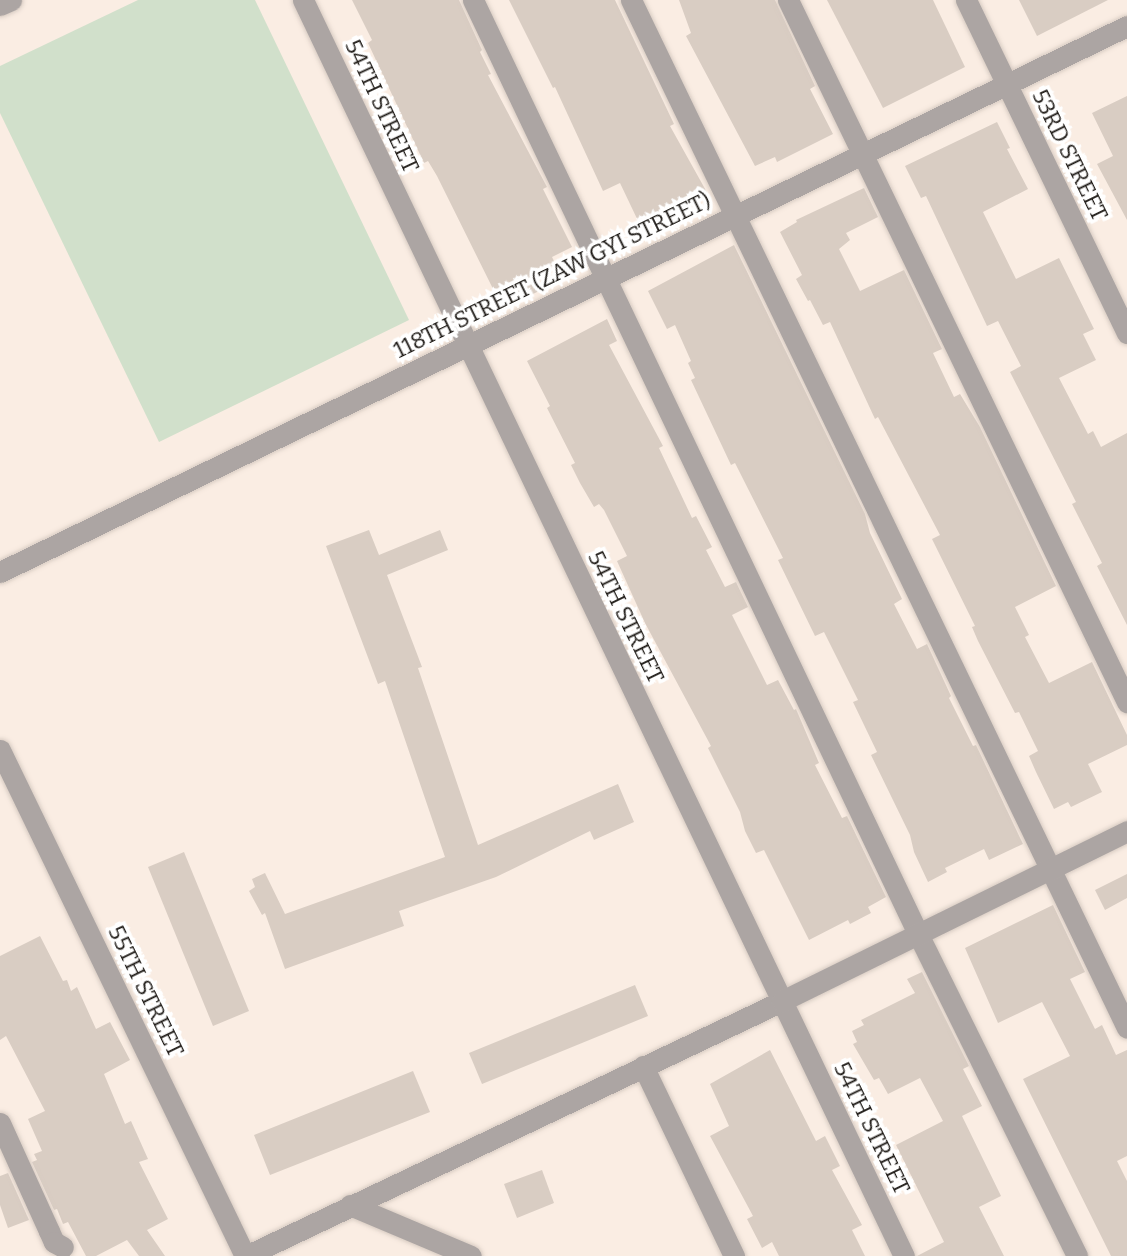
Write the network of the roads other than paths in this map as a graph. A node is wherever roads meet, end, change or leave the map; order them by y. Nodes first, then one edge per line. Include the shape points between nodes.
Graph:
1 (11, 0) edge
2 (303, 0) edge
3 (473, 0) edge
4 (631, 0) edge
5 (788, 0) edge
6 (966, 0) edge
7 (0, 5) edge
8 (1127, 26) edge
9 (1006, 84) junction
10 (862, 153) junction
11 (735, 215) junction
12 (604, 279) junction
13 (1127, 333) edge
14 (466, 346) junction
15 (0, 572) edge
16 (1127, 702) edge
17 (0, 750) edge
18 (1127, 831) edge
19 (1050, 869) junction
20 (918, 934) junction
21 (782, 1001) junction
22 (1127, 1028) edge
23 (643, 1066) junction
24 (0, 1123) edge
25 (8, 1161) edge
26 (351, 1205) junction
27 (63, 1247) dead end
28 (245, 1256) edge
29 (471, 1256) edge
30 (734, 1256) edge
31 (904, 1256) edge
32 (1077, 1256) edge

1 - 7 street
2 - 14 street, 54TH STREET
3 - 12 street
4 - 11 street
5 - 10 street
6 - 9 street, 53RD STREET
8 - 9 street, 118TH STREET (ZAW GYI STREET)
9 - 10 street, 118TH STREET (ZAW GYI STREET)
9 - 13 street, 53RD STREET
10 - 11 street, 118TH STREET (ZAW GYI STREET)
10 - 16 street
11 - 12 street, 118TH STREET (ZAW GYI STREET)
11 - 19 street
12 - 14 street, 118TH STREET (ZAW GYI STREET)
12 - 20 street
14 - 15 street, 118TH STREET (ZAW GYI STREET)
14 - 21 street, 54TH STREET
17 - 28 street, 55TH STREET
18 - 19 street
19 - 20 street
19 - 22 street
20 - 21 street
20 - 32 street
21 - 23 street
21 - 31 street, 54TH STREET
23 - 26 street
23 - 30 street
24 - 25 street
25 - 27 street via 54,1242
26 - 28 street
26 - 29 street

